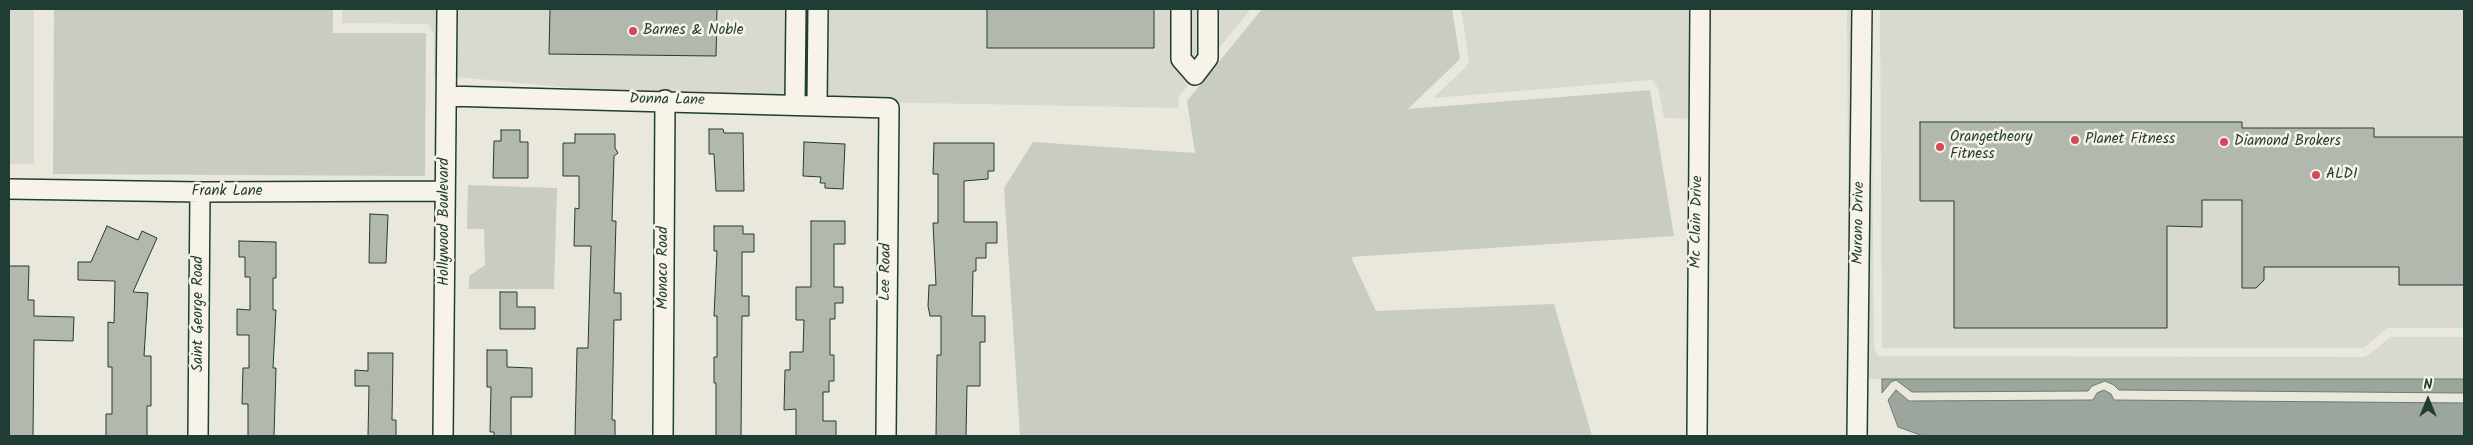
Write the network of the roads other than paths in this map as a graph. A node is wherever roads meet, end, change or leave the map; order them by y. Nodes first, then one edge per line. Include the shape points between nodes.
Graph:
1 (447, 9) edge
2 (796, 9) edge
3 (818, 9) edge
4 (1181, 9) edge
5 (1208, 9) edge
6 (1700, 9) edge
7 (1862, 9) edge
8 (446, 96) junction
9 (665, 100) junction
10 (795, 104) junction
11 (818, 105) junction
12 (889, 108) joint
13 (9, 189) edge
14 (444, 191) junction
15 (200, 192) junction
16 (198, 436) edge
17 (443, 436) edge
18 (663, 436) edge
19 (886, 436) edge
20 (1697, 436) edge
21 (1857, 436) edge

1 - 8 street, Hollywood Boulevard
2 - 10 street
3 - 11 street
4 - 5 street via 1181,59 1195,75 1208,58
6 - 20 street, Mc Clain Drive
7 - 21 street, Murano Drive
8 - 9 street, Donna Lane
8 - 14 street, Hollywood Boulevard
9 - 10 street, Donna Lane
9 - 18 street, Monaco Road
10 - 11 street, Donna Lane
11 - 12 street, Donna Lane
12 - 19 street, Lee Road
13 - 15 street, Frank Lane
14 - 15 street, Frank Lane
14 - 17 street, Hollywood Boulevard
15 - 16 street, Saint George Road

